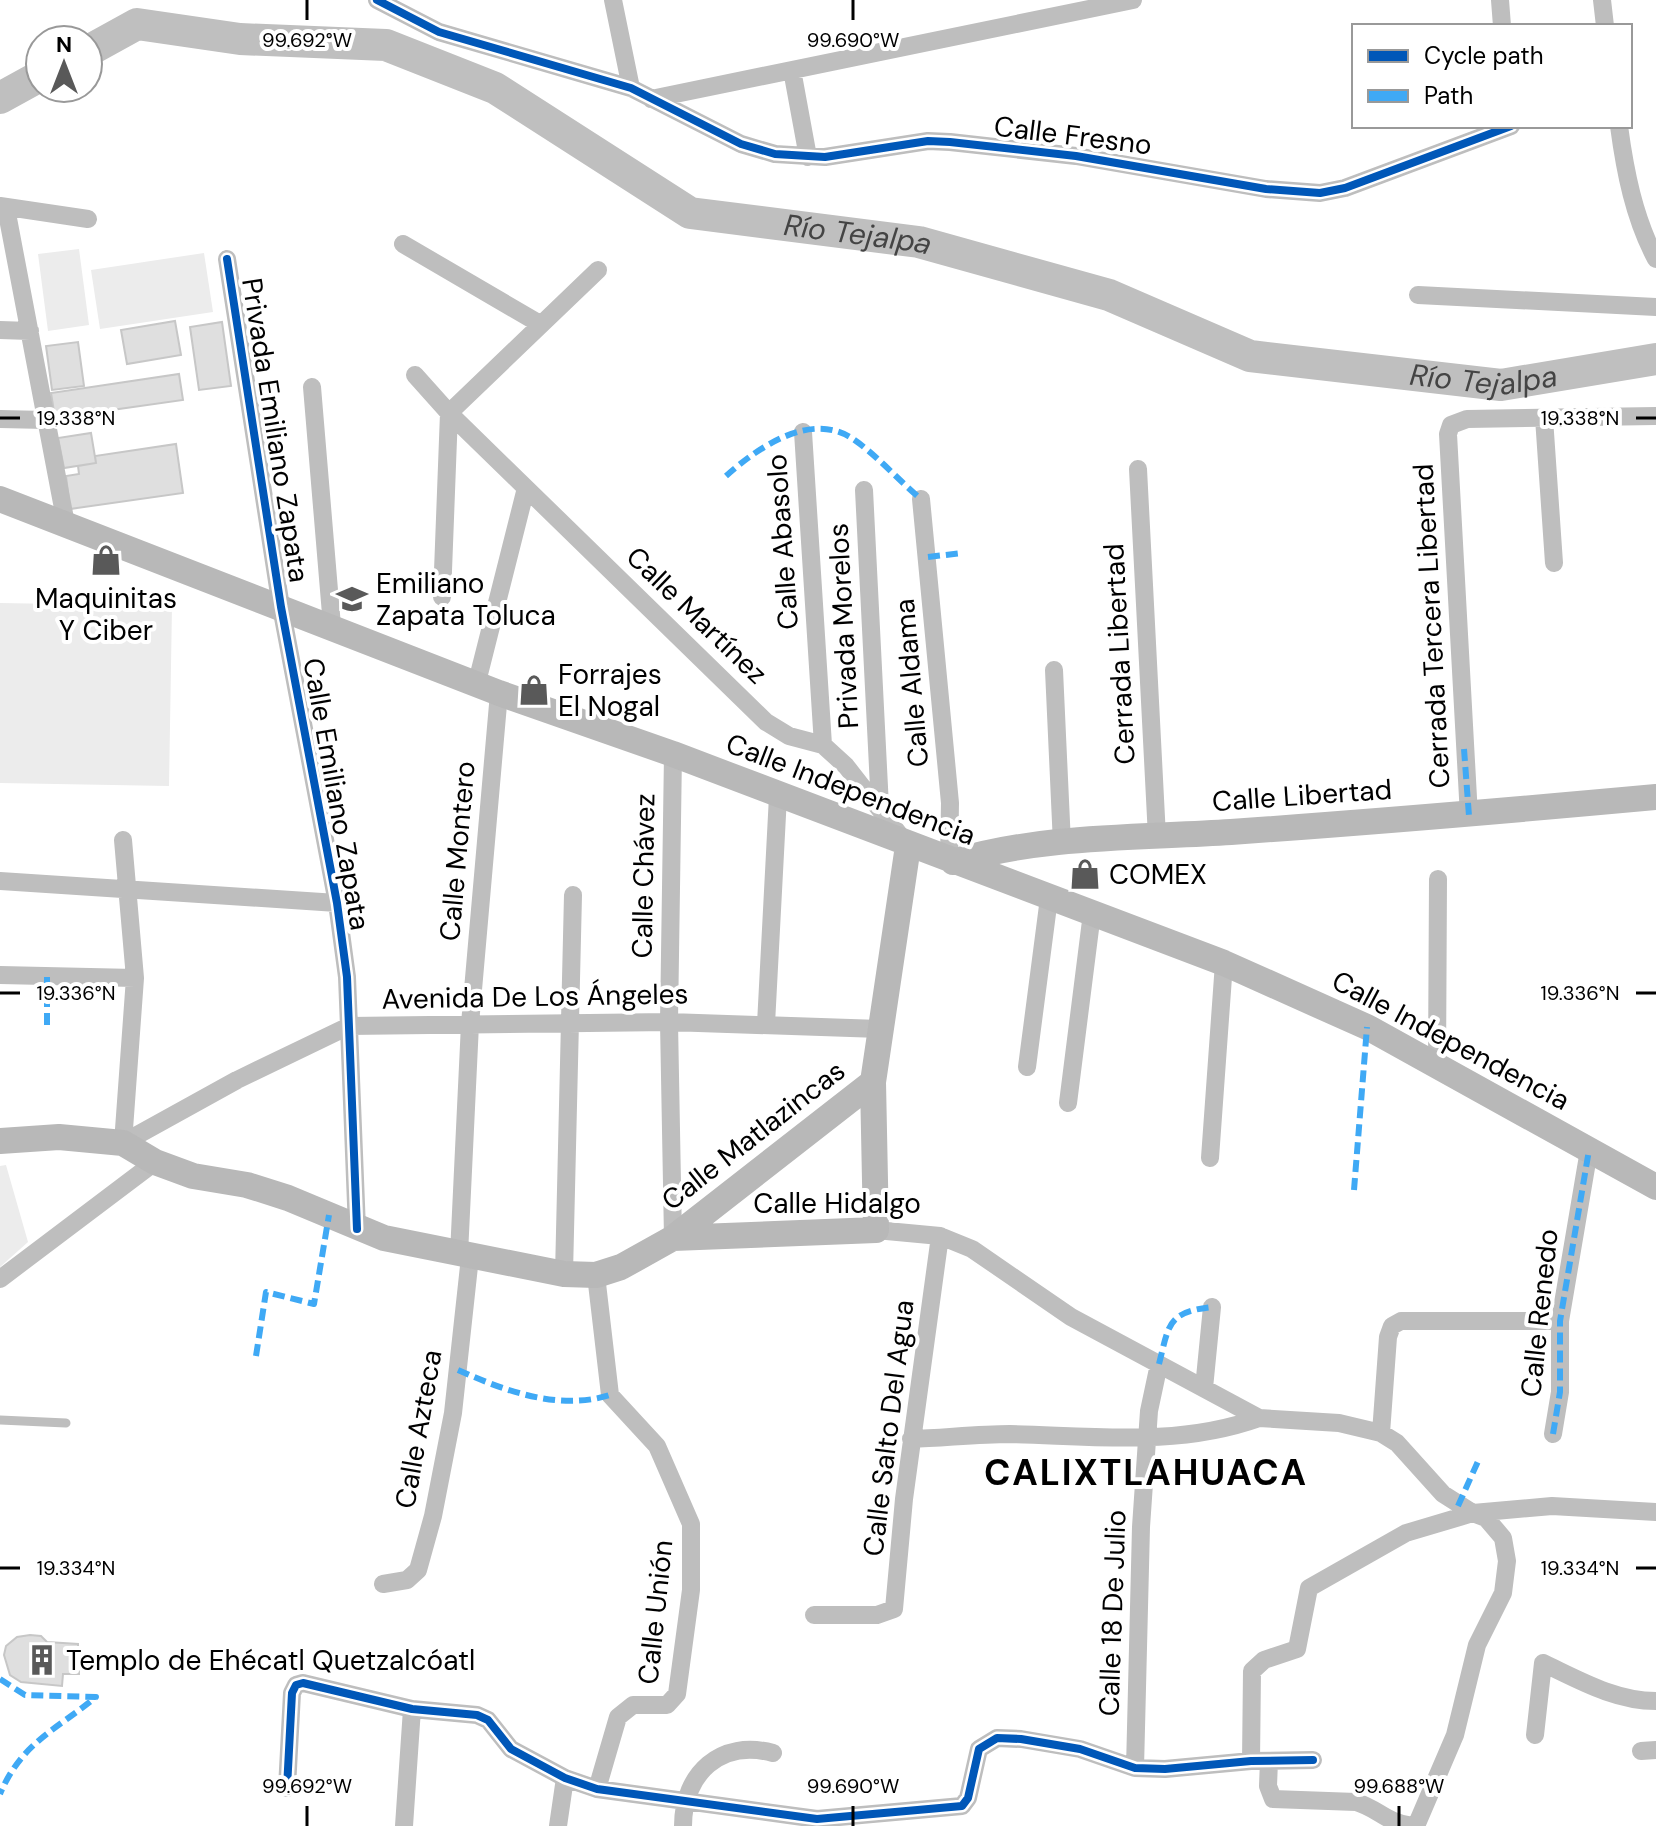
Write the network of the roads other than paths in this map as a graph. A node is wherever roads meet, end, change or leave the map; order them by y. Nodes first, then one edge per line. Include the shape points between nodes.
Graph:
1 (377, 0) edge
2 (613, 0) edge
3 (1133, 0) edge
4 (1500, 0) edge
5 (1602, 0) edge
6 (1502, 24) edge
7 (1605, 24) edge
8 (792, 70) junction
9 (631, 88) junction
10 (651, 99) junction
11 (1506, 128) edge
12 (1619, 128) edge
13 (808, 157) junction
14 (3, 207) edge
15 (88, 219) dead end
16 (403, 244) dead end
17 (1656, 257) edge
18 (227, 259) dead end
19 (598, 270) dead end
20 (1418, 295) dead end
21 (1656, 307) edge
22 (540, 324) junction
23 (0, 330) edge
24 (30, 331) junction
25 (415, 375) dead end
26 (312, 387) dead end
27 (449, 413) junction
28 (1656, 416) edge
29 (1544, 418) junction
30 (0, 419) edge
31 (46, 420) junction
32 (803, 432) dead end
33 (1138, 469) dead end
34 (526, 488) junction
35 (864, 490) dead end
36 (0, 499) edge
37 (921, 499) dead end
38 (66, 524) junction
39 (1554, 563) dead end
40 (442, 597) dead end
41 (281, 607) junction
42 (332, 626) junction
43 (1054, 670) dead end
44 (488, 687) junction
45 (823, 745) junction
46 (673, 754) junction
47 (778, 796) junction
48 (1656, 797) edge
49 (880, 807) junction
50 (1469, 816) junction
51 (1157, 837) junction
52 (123, 840) dead end
53 (1062, 844) junction
54 (908, 846) junction
55 (951, 862) junction
56 (1438, 879) dead end
57 (0, 881) edge
58 (129, 887) junction
59 (573, 895) dead end
60 (1049, 898) junction
61 (337, 903) junction
62 (1092, 913) junction
63 (1224, 963) junction
64 (0, 975) edge
65 (135, 978) junction
66 (669, 1022) junction
67 (470, 1024) junction
68 (766, 1024) junction
69 (573, 1025) junction
70 (349, 1026) junction
71 (880, 1029) junction
72 (1027, 1067) dead end
73 (1437, 1068) junction
74 (873, 1082) junction
75 (1068, 1103) dead end
76 (0, 1141) edge
77 (123, 1143) junction
78 (1589, 1150) junction
79 (1210, 1158) dead end
80 (155, 1162) junction
81 (1656, 1187) edge
82 (357, 1229) junction
83 (876, 1230) junction
84 (940, 1236) junction
85 (673, 1238) junction
86 (465, 1256) junction
87 (564, 1274) junction
88 (596, 1275) junction
89 (0, 1279) edge
90 (1212, 1307) dead end
91 (1560, 1321) junction
92 (1159, 1364) junction
93 (1204, 1388) junction
94 (1259, 1418) junction
95 (0, 1420) edge
96 (66, 1423) dead end
97 (1381, 1433) junction
98 (1553, 1434) dead end
99 (1147, 1437) junction
100 (911, 1439) junction
101 (1656, 1512) edge
102 (1473, 1513) junction
103 (383, 1584) dead end
104 (814, 1615) dead end
105 (1656, 1701) edge
106 (412, 1709) junction
107 (1535, 1735) dead end
108 (773, 1753) dead end
109 (1313, 1760) dead end
110 (1260, 1761) junction
111 (1135, 1768) junction
112 (565, 1778) junction
113 (287, 1788) dead end
114 (597, 1789) junction
115 (685, 1802) junction
116 (841, 1822) edge
117 (404, 1826) edge
118 (558, 1826) edge
119 (683, 1826) edge
120 (1414, 1826) edge

1 - 9 street, Calle Fresno via 439,32
2 - 9 street
3 - 8 street
4 - 6 street
5 - 7 street
8 - 10 street
8 - 13 street
9 - 10 street, Calle Fresno
10 - 13 street, Calle Fresno via 758,150
11 - 13 street, Calle Fresno via 1320,193 950,142
12 - 17 street via 1631,191
14 - 15 street
14 - 24 street
16 - 22 street
18 - 41 street, Privada Emiliano Zapata
19 - 22 street
20 - 21 street
22 - 27 street
23 - 24 street
24 - 31 street
25 - 27 street, Calle Martínez
26 - 42 street
27 - 34 street, Calle Martínez
27 - 40 street
28 - 29 street
29 - 39 street
29 - 50 street, Cerrada Tercera Libertad via 1467,419 1451,425 1448,434
30 - 31 street
31 - 38 street
32 - 45 street, Calle Abasolo
33 - 51 street, Cerrada Libertad
34 - 44 street, Calle Montero
34 - 45 street, Calle Martínez via 766,722 789,736
35 - 49 street, Privada Morelos
36 - 38 main road, Calle Independencia
37 - 55 street, Calle Aldama
38 - 41 main road, Calle Independencia
41 - 42 main road, Calle Independencia
41 - 61 street, Calle Emiliano Zapata
42 - 44 main road, Calle Independencia
43 - 53 street
44 - 46 main road, Calle Independencia
44 - 67 street, Calle Montero
45 - 49 street, Calle Martínez
46 - 47 main road, Calle Independencia
46 - 66 street, Calle Chávez
47 - 54 main road, Calle Independencia
47 - 68 street
48 - 50 main road, Calle Libertad
49 - 54 street, Calle Martínez
50 - 51 main road, Calle Libertad
51 - 53 main road, Calle Libertad
52 - 58 street
53 - 55 main road, Calle Libertad via 986,852
54 - 55 main road, Calle Independencia
54 - 71 main road
55 - 60 main road, Calle Independencia
56 - 73 street
57 - 58 street
58 - 61 street
58 - 65 street
59 - 69 street
60 - 62 main road, Calle Independencia
60 - 72 street
61 - 70 street, Calle Emiliano Zapata
62 - 63 main road, Calle Independencia
62 - 75 street
63 - 73 main road, Calle Independencia via 1367,1027
63 - 79 street
64 - 65 street
65 - 77 street
66 - 68 street, Avenida De Los Ángeles
66 - 69 street, Avenida De Los Ángeles
66 - 85 street, Calle Chávez
67 - 69 street, Avenida De Los Ángeles
67 - 70 street, Avenida De Los Ángeles
67 - 86 street, Calle Montero
68 - 71 street, Avenida De Los Ángeles
69 - 87 street
70 - 77 street, Avenida De Los Ángeles
70 - 82 street, Calle Emiliano Zapata
71 - 74 main road
73 - 78 main road, Calle Independencia
74 - 83 main road
74 - 85 main road, Calle Matlazincas
76 - 77 main road via 59,1137
77 - 80 main road, Calle Hidalgo
78 - 81 main road, Calle Independencia
78 - 91 street, Calle Renedo
80 - 82 main road, Calle Hidalgo via 288,1198
80 - 89 street
82 - 86 main road, Calle Hidalgo
83 - 84 street, Calle Hidalgo
83 - 85 main road, Calle Hidalgo
84 - 92 street, Calle Hidalgo via 972,1249 1071,1317
84 - 100 street, Calle Salto Del Agua
85 - 88 main road, Calle Hidalgo
86 - 87 main road, Calle Hidalgo
86 - 103 street, Calle Azteca via 453,1413 433,1516 418,1570 407,1580
87 - 88 main road, Calle Hidalgo
88 - 114 street, Calle Unión via 610,1395 657,1446 693,1537 677,1694 667,1705 633,1705 618,1717
90 - 93 street
91 - 97 street via 1401,1321 1392,1326
91 - 98 street, Calle Renedo via 1560,1392
92 - 93 street, Calle Hidalgo
92 - 99 street, Calle 18 De Julio
93 - 94 street, Calle Hidalgo
94 - 97 street, Calle Hidalgo via 1339,1423
94 - 99 street via 1208,1433
95 - 96 lane
97 - 102 street, Calle Hidalgo via 1397,1443 1443,1494
99 - 100 street via 1010,1434
99 - 111 street, Calle 18 De Julio
100 - 104 street, Calle Salto Del Agua via 894,1609 877,1615
101 - 102 street via 1552,1506
102 - 110 street via 1406,1533 1309,1588 1297,1649 1264,1660 1252,1671
102 - 120 street, Calle Hidalgo via 1486,1518 1503,1538 1507,1576 1496,1614 1474,1656 1455,1735
105 - 107 street via 1630,1700 1543,1663
106 - 112 street via 477,1715 488,1720 511,1749
106 - 113 street via 296,1685
106 - 117 street
108 - 115 street via 750,1748 724,1753 710,1762
109 - 110 street
110 - 111 street
110 - 120 street via 1273,1799 1356,1802 1385,1819
111 - 116 street via 1080,1749 997,1738 979,1749 962,1806
112 - 114 street
112 - 118 street
114 - 115 street
115 - 116 street
115 - 119 street

